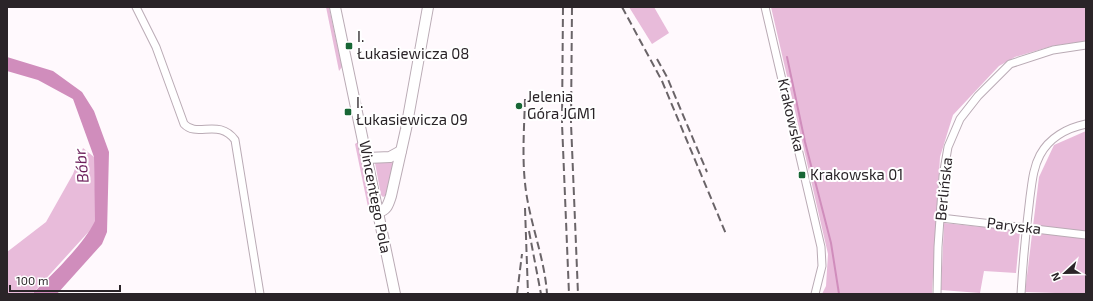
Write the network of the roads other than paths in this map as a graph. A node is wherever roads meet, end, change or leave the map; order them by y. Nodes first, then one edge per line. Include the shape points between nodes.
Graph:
1 (136, 7) edge
2 (335, 7) edge
3 (428, 7) edge
4 (765, 7) edge
5 (1086, 45) edge
6 (1086, 124) edge
7 (401, 151) junction
8 (367, 158) junction
9 (378, 212) junction
10 (941, 218) junction
11 (1026, 228) junction
12 (1086, 235) edge
13 (260, 294) edge
14 (395, 294) edge
15 (815, 294) edge
16 (937, 294) edge
17 (1021, 294) edge

1 - 13 street via 156,47 181,118 187,127 222,129 235,140
2 - 8 street, Wincentego Pola
3 - 7 street
4 - 15 street, Krakowska via 821,247 822,272
5 - 10 street, Berlińska via 1053,50 1010,64 978,96 960,119 948,147 943,176
6 - 11 street via 1057,136 1039,156 1033,173
7 - 8 street via 390,157
7 - 9 street via 388,205
8 - 9 street, Wincentego Pola
9 - 14 street, Wincentego Pola
10 - 11 street, Paryska
10 - 16 street, Berlińska
11 - 12 street, Paryska
11 - 17 street

